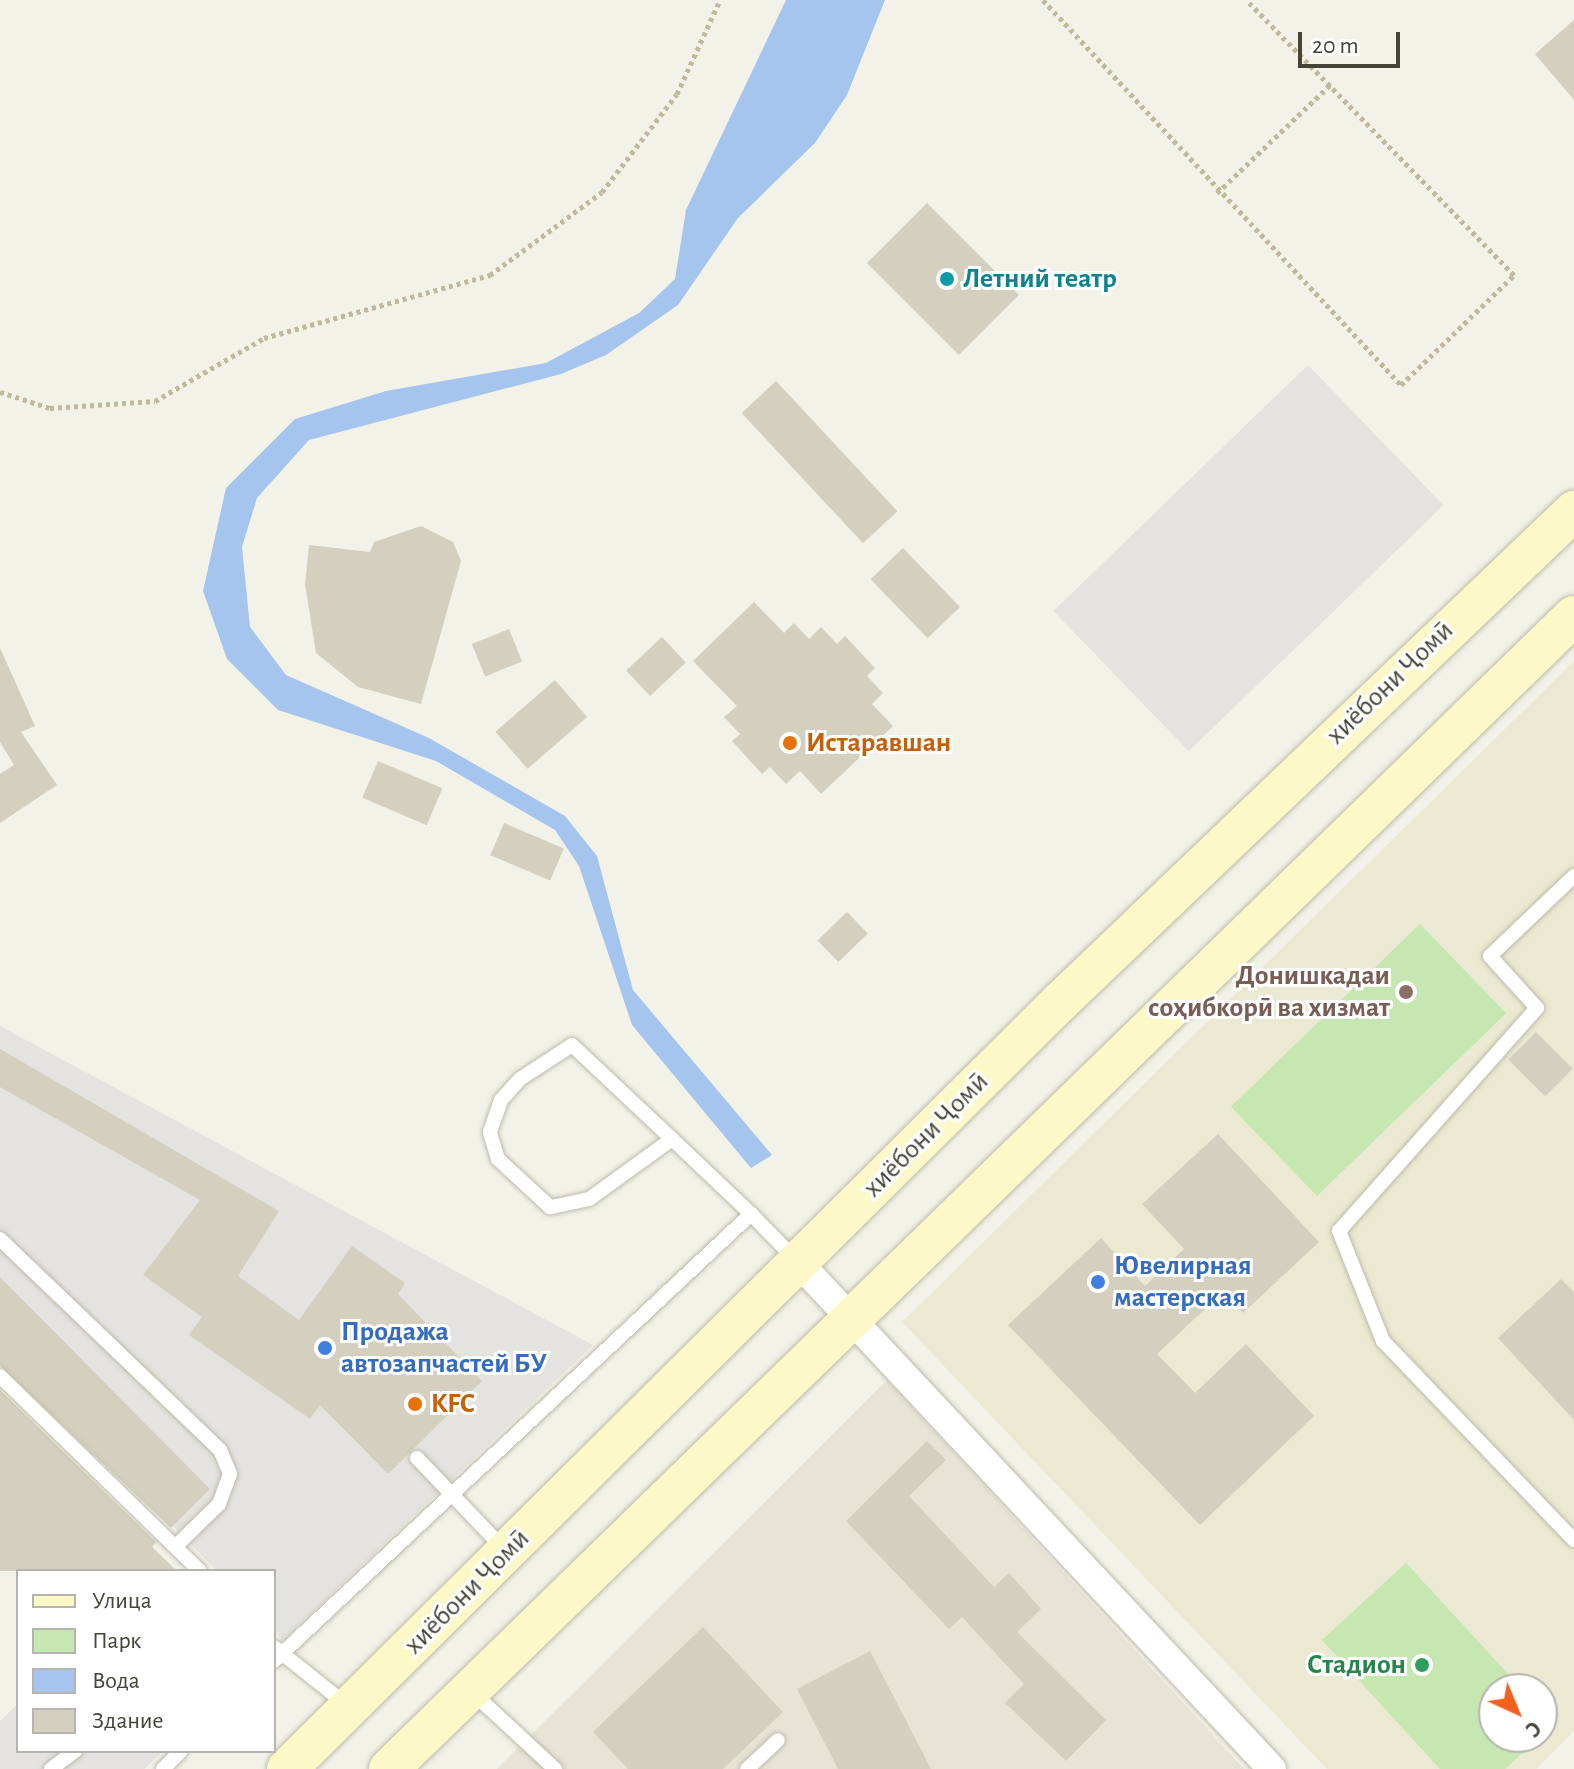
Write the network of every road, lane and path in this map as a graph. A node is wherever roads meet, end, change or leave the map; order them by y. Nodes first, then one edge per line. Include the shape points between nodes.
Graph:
1 (720, 0) edge
2 (1043, 0) edge
3 (1247, 0) edge
4 (1331, 84) junction
5 (1217, 193) junction
6 (0, 392) edge
7 (1574, 511) edge
8 (1574, 616) edge
9 (1574, 876) edge
10 (672, 1139) junction
11 (751, 1214) junction
12 (0, 1239) edge
13 (798, 1262) junction
14 (855, 1315) junction
15 (0, 1376) edge
16 (417, 1458) dead end
17 (452, 1501) junction
18 (1574, 1540) edge
19 (176, 1546) junction
20 (507, 1552) junction
21 (198, 1569) edge
22 (276, 1654) edge
23 (469, 1691) junction
24 (350, 1708) junction
25 (778, 1740) dead end
26 (72, 1753) edge
27 (179, 1753) edge
28 (51, 1769) edge
29 (163, 1769) edge
30 (287, 1769) edge
31 (389, 1769) edge
32 (555, 1769) edge
33 (747, 1769) edge
34 (1272, 1769) edge

1 - 6 path via 677,94 602,192 490,275 264,338 155,401 50,408
2 - 5 path
3 - 4 path
4 - 5 path
4 - 5 path via 1514,275 1467,323 1401,385
7 - 13 main road, хиёбони Ҷомӣ
8 - 14 main road
9 - 18 lane via 1490,956 1537,1008 1339,1231 1383,1341
10 - 10 lane via 572,1045 520,1079 501,1100 490,1132 498,1159 550,1207 589,1199
10 - 11 lane
11 - 13 lane
11 - 17 lane
12 - 19 lane via 220,1450 230,1474 219,1504
13 - 14 street
13 - 20 main road, хиёбони Ҷомӣ
14 - 23 main road
14 - 34 street
15 - 19 lane
16 - 17 lane
17 - 20 lane
17 - 22 lane
19 - 21 lane
20 - 24 main road, хиёбони Ҷомӣ
22 - 24 lane
23 - 31 main road
23 - 32 lane
24 - 30 main road, хиёбони Ҷомӣ
25 - 33 lane
26 - 28 lane
27 - 29 lane

